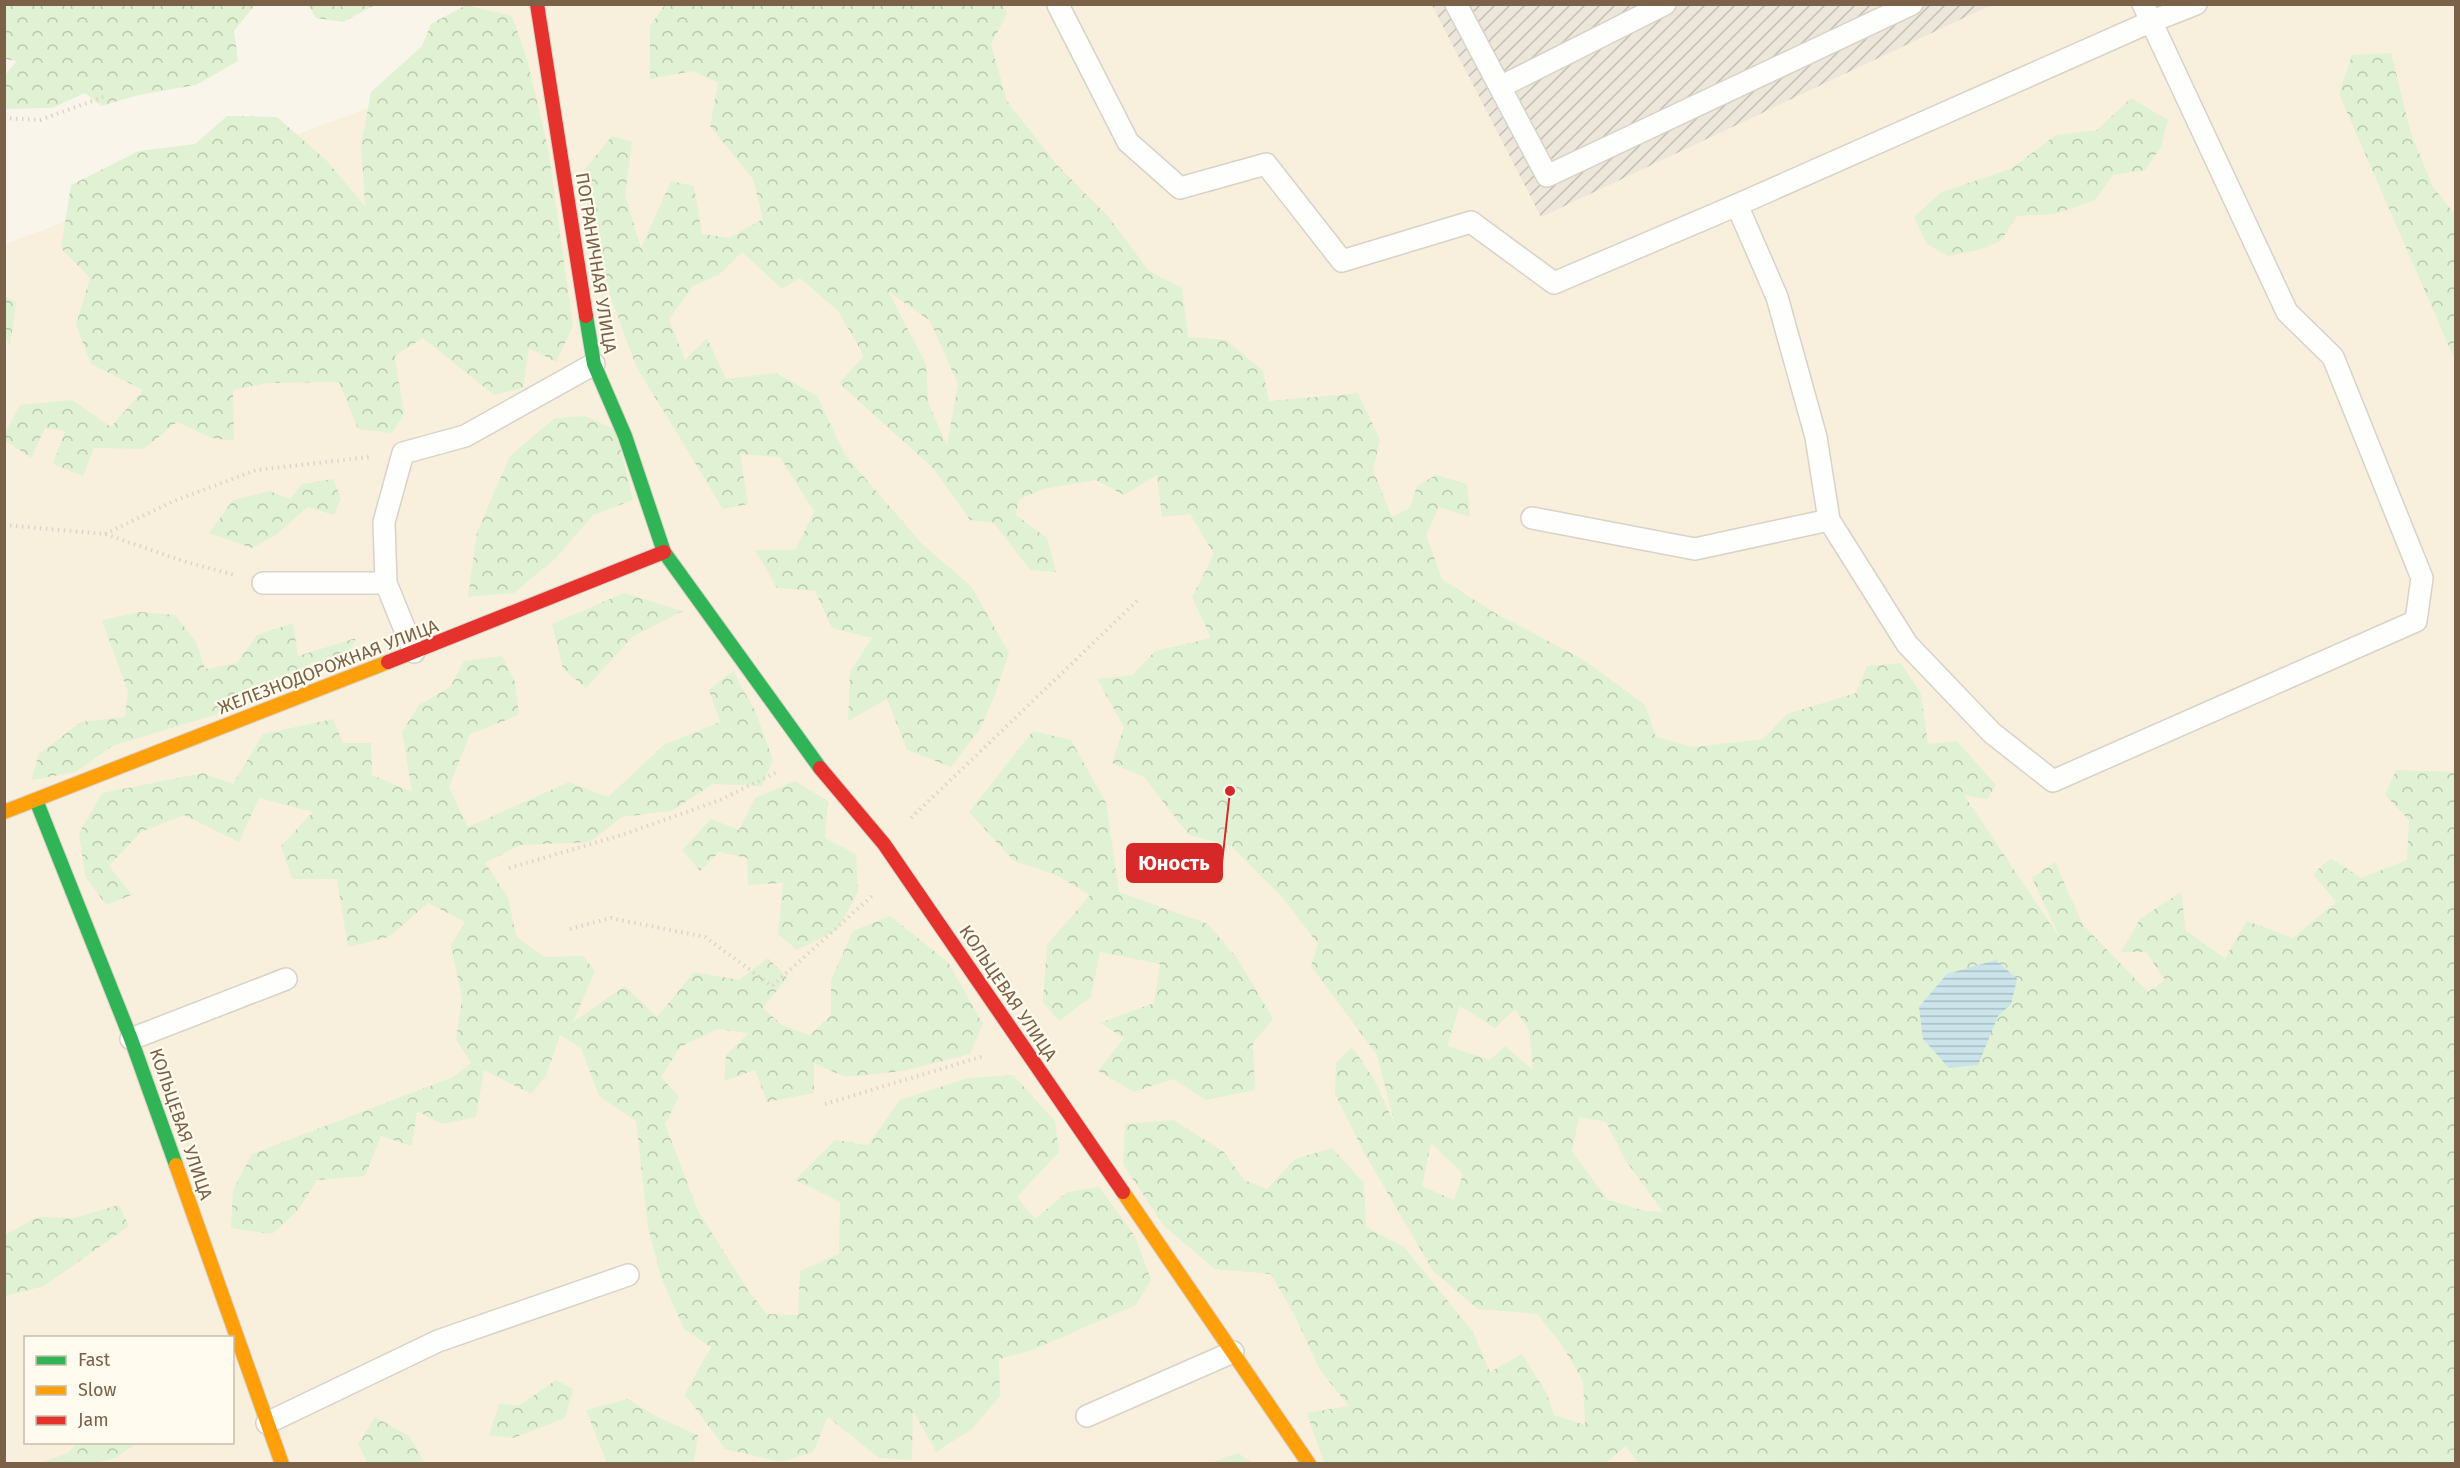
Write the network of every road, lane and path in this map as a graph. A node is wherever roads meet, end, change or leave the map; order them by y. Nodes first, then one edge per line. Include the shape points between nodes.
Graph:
1 (537, 4) edge
2 (1456, 4) edge
3 (1665, 4) edge
4 (1912, 4) edge
5 (2196, 4) edge
6 (1058, 5) edge
7 (2146, 13) edge
8 (1500, 87) junction
9 (106, 96) dead end
10 (4, 118) edge
11 (1737, 206) junction
12 (594, 364) junction
13 (403, 453) junction
14 (1532, 518) dead end
15 (1829, 520) junction
16 (4, 525) edge
17 (105, 534) junction
18 (664, 552) junction
19 (263, 583) joint
20 (386, 583) junction
21 (1139, 600) dead end
22 (414, 652) junction
23 (810, 756) junction
24 (36, 800) junction
25 (4, 812) edge
26 (885, 844) junction
27 (509, 868) dead end
28 (902, 869) junction
29 (570, 928) dead end
30 (286, 980) dead end
31 (132, 1039) junction
32 (1022, 1044) junction
33 (825, 1104) dead end
34 (628, 1275) dead end
35 (1233, 1352) junction
36 (1087, 1416) dead end
37 (267, 1424) junction
38 (282, 1464) edge
39 (1309, 1464) edge

1 - 12 street, ПОГРАНИЧНАЯ УЛИЦА
2 - 8 lane
3 - 8 lane
4 - 8 lane via 1547,176
5 - 7 lane
6 - 11 lane via 1128,142 1180,188 1266,164 1342,261 1471,222 1554,284
7 - 11 lane
7 - 15 lane via 2287,312 2333,357 2422,578 2416,621 2053,781 1992,733 1907,644
9 - 10 path via 40,120
11 - 15 lane via 1777,297 1816,437
12 - 13 lane via 465,436
12 - 18 street, ПОГРАНИЧНАЯ УЛИЦА via 625,436
13 - 17 path via 256,470 174,501
13 - 20 lane via 384,522
14 - 15 lane via 1695,549
16 - 17 path
17 - 19 path
18 - 22 street, ЖЕЛЕЗНОДОРОЖНАЯ УЛИЦА
18 - 23 street, КОЛЬЦЕВАЯ УЛИЦА
19 - 20 lane
20 - 22 lane
21 - 26 path
22 - 24 street, ЖЕЛЕЗНОДОРОЖНАЯ УЛИЦА
23 - 26 street, КОЛЬЦЕВАЯ УЛИЦА
23 - 27 path via 720,800 622,835
24 - 25 street, ЖЕЛЕЗНОДОРОЖНАЯ УЛИЦА
24 - 31 street, КОЛЬЦЕВАЯ УЛИЦА
26 - 28 street, КОЛЬЦЕВАЯ УЛИЦА
28 - 29 path via 772,986 705,937 611,918
28 - 32 street, КОЛЬЦЕВАЯ УЛИЦА
30 - 31 lane
31 - 37 street, КОЛЬЦЕВАЯ УЛИЦА
32 - 33 path
32 - 35 street, КОЛЬЦЕВАЯ УЛИЦА
34 - 37 lane via 438,1341
35 - 36 lane
35 - 39 street, КОЛЬЦЕВАЯ УЛИЦА
37 - 38 street, КОЛЬЦЕВАЯ УЛИЦА

